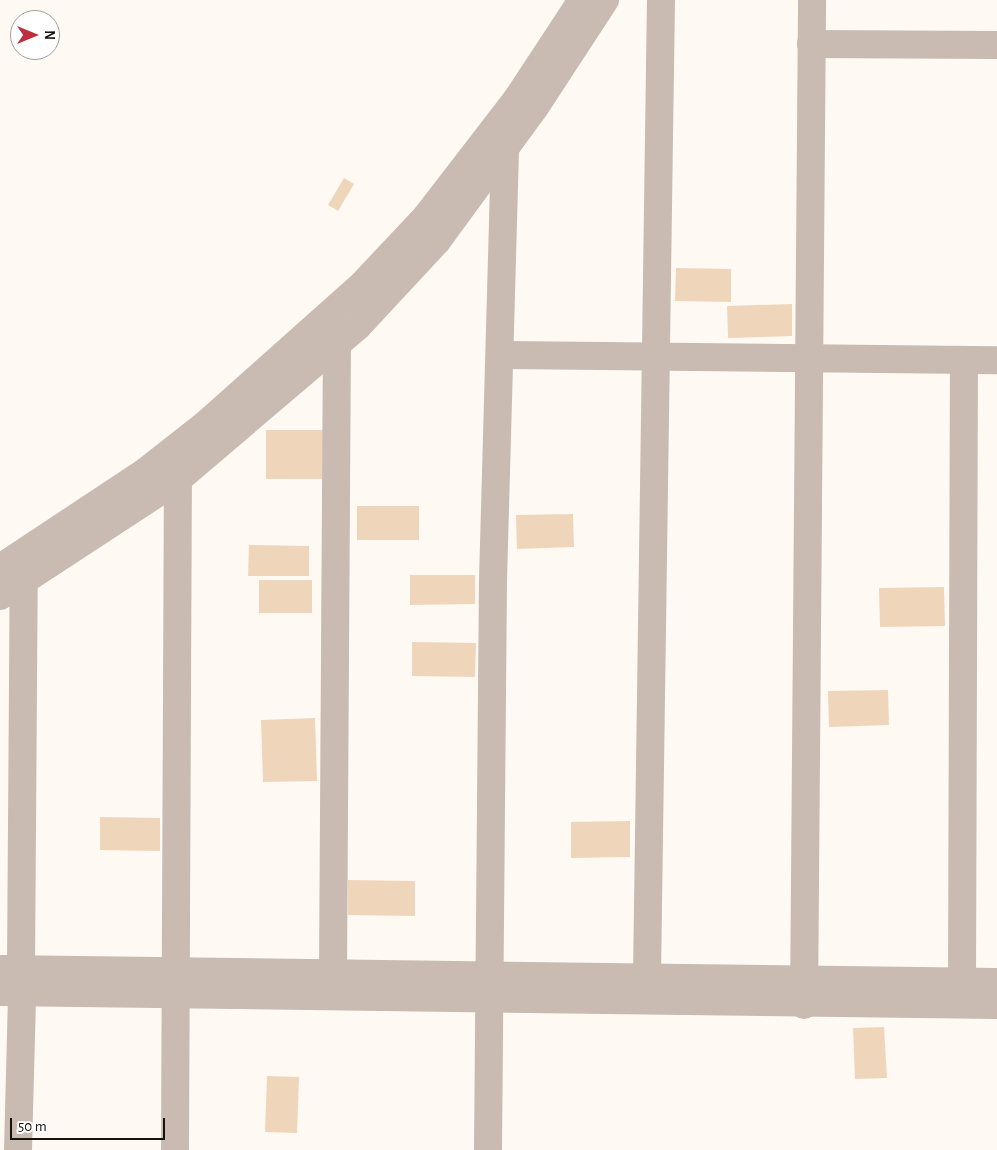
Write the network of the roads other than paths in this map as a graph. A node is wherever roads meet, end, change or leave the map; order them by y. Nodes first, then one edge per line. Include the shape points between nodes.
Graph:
1 (582, 0) edge
2 (605, 0) edge
3 (661, 0) edge
4 (812, 0) edge
5 (812, 44) junction
6 (997, 45) edge
7 (505, 149) junction
8 (337, 344) junction
9 (500, 355) junction
10 (656, 355) junction
11 (808, 358) junction
12 (997, 360) edge
13 (964, 361) junction
14 (179, 446) junction
15 (177, 480) junction
16 (0, 568) edge
17 (24, 582) junction
18 (0, 596) edge
19 (11, 814) edge
20 (333, 973) junction
21 (646, 976) junction
22 (11, 980) edge
23 (962, 981) junction
24 (997, 982) edge
25 (176, 983) junction
26 (488, 988) junction
27 (804, 992) junction
28 (997, 1005) edge
29 (18, 1150) edge
30 (175, 1150) edge
31 (488, 1150) edge

1 - 14 street via 517,99 426,216 314,332
2 - 7 street
3 - 10 street
4 - 5 street
5 - 6 street
5 - 11 street
7 - 8 street via 437,241
7 - 9 street
8 - 15 street
8 - 20 street
9 - 10 street
9 - 26 street
10 - 11 street
10 - 21 street
11 - 13 street
11 - 27 street
12 - 13 street
13 - 23 street
14 - 15 street
14 - 16 street
15 - 17 street
15 - 25 street
17 - 18 street
17 - 19 street
19 - 22 street
20 - 25 street
20 - 26 street
21 - 26 street
21 - 27 street
22 - 25 street
22 - 29 street
23 - 24 street
23 - 27 street
25 - 26 street
25 - 30 street
26 - 27 street
26 - 31 street
27 - 28 street

